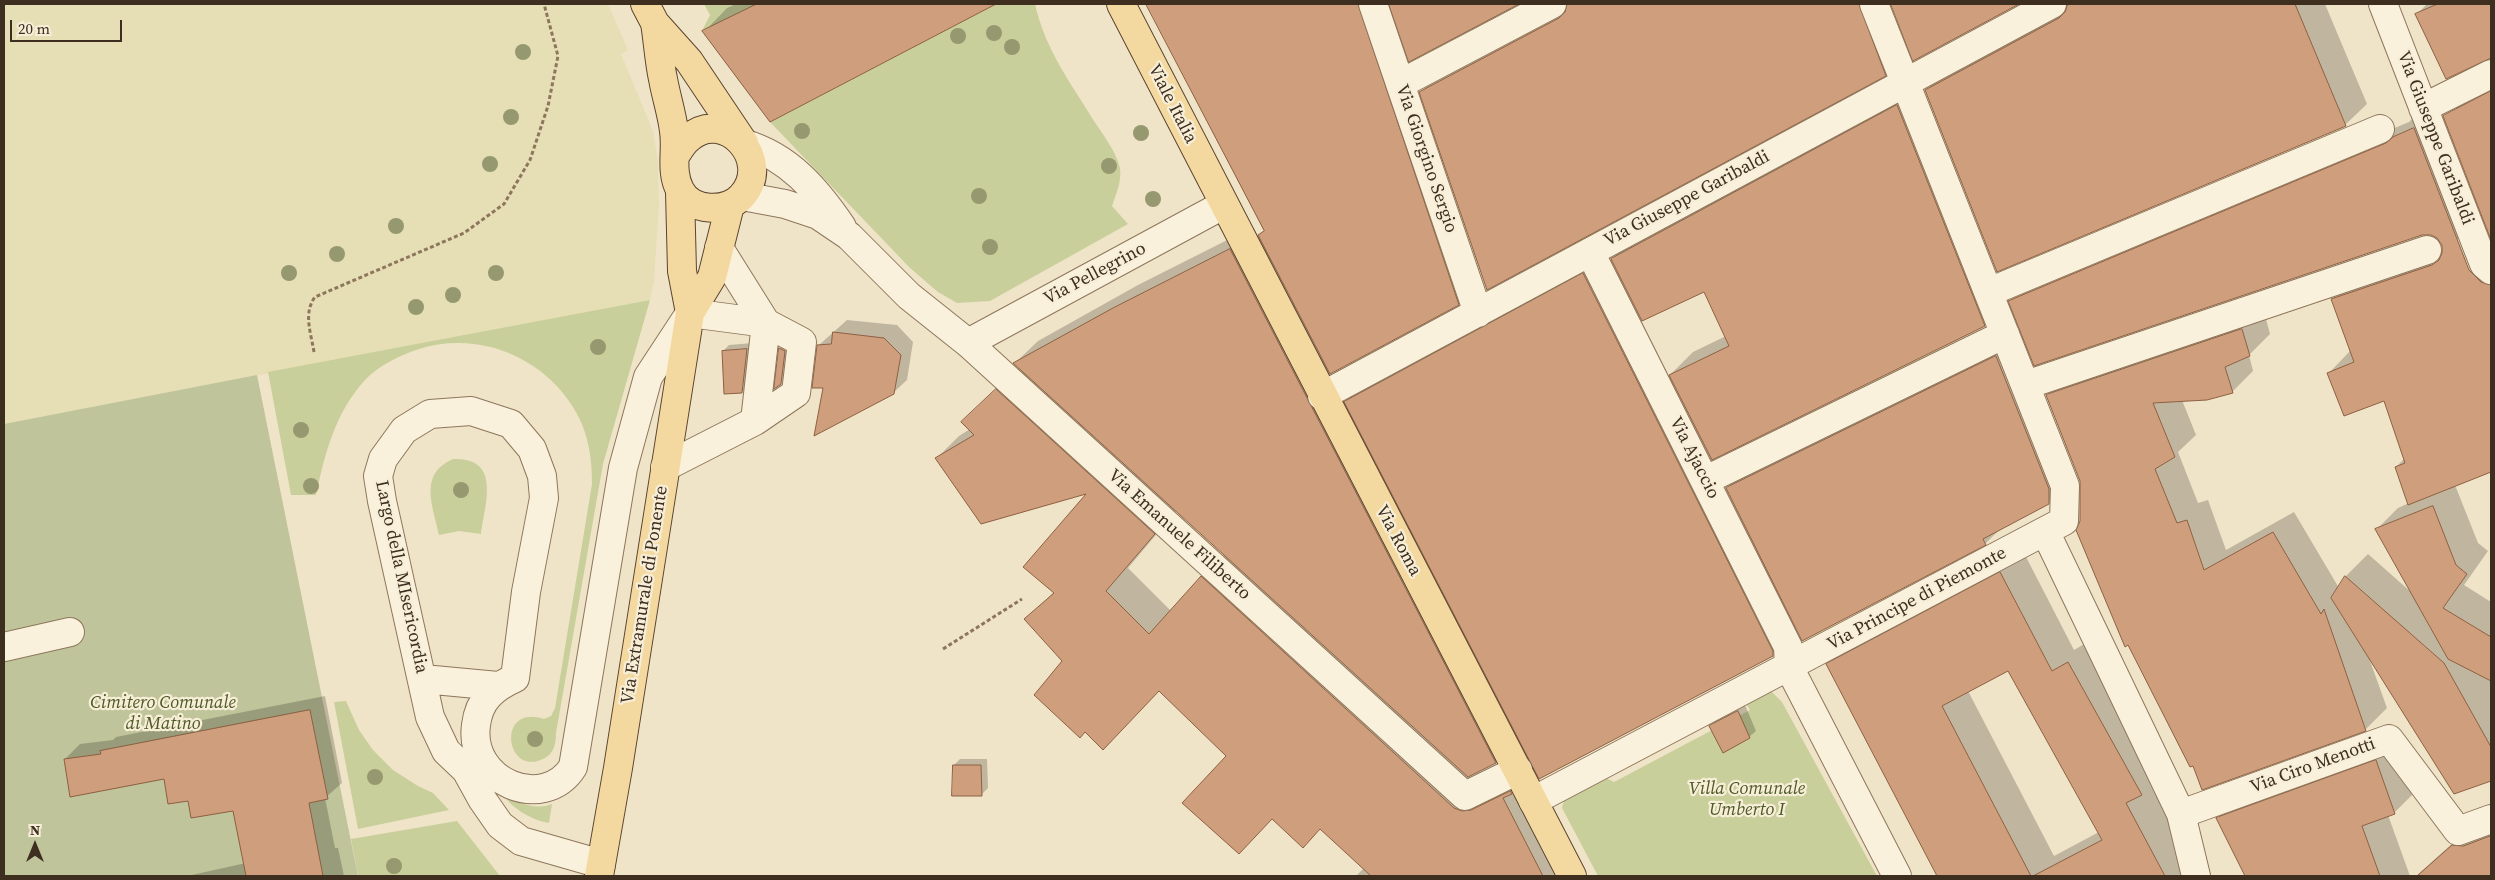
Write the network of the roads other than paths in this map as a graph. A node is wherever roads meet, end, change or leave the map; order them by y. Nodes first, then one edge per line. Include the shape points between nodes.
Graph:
1 (1120, 4) edge
2 (1373, 4) edge
3 (1552, 4) edge
4 (1874, 4) edge
5 (2052, 4) edge
6 (2383, 4) edge
7 (650, 13) edge
8 (2491, 74) edge
9 (1906, 81) junction
10 (1400, 84) junction
11 (2423, 108) junction
12 (2380, 129) dead end
13 (745, 144) junction
14 (676, 152) junction
15 (680, 192) junction
16 (736, 200) junction
17 (1223, 205) junction
18 (849, 236) junction
19 (719, 248) junction
20 (2427, 250) dead end
21 (1590, 252) junction
22 (2491, 270) edge
23 (1989, 292) junction
24 (690, 313) junction
25 (1478, 314) junction
26 (766, 323) junction
27 (2005, 334) junction
28 (968, 343) junction
29 (2026, 385) junction
30 (1322, 396) junction
31 (755, 421) junction
32 (665, 467) junction
33 (1706, 480) junction
34 (2045, 531) junction
35 (70, 632) dead end
36 (4, 647) edge
37 (1789, 667) junction
38 (423, 679) junction
39 (498, 686) junction
40 (473, 763) junction
41 (1518, 770) junction
42 (1534, 801) junction
43 (2181, 814) junction
44 (2491, 819) edge
45 (600, 870) edge
46 (1572, 876) edge
47 (1896, 876) edge
48 (2196, 876) edge

1 - 17 main road, Viale Italia
2 - 10 street, Via Giorgino Sergio
3 - 10 street
4 - 9 street
5 - 9 street, Via Giuseppe Garibaldi
6 - 11 street, Via Giuseppe Garibaldi
7 - 13 main road, Via Extramurale di Ponente via 689,61
7 - 14 main road, Via Extramurale di Ponente
8 - 11 street
9 - 21 street, Via Giuseppe Garibaldi
9 - 23 street
10 - 25 street, Via Giorgino Sergio
11 - 22 street, Via Giuseppe Garibaldi via 2484,264
12 - 23 street
13 - 14 main road via 728,132 708,129 690,137
13 - 16 main road, Via Extramurale di Ponente via 752,161 751,180
13 - 18 street via 765,150 806,180 824,199
14 - 15 main road, Via Extramurale di Ponente via 673,172
15 - 16 main road via 694,204 712,209
15 - 24 main road, Via Extramurale di Ponente via 682,271
16 - 18 street via 785,204 818,215
16 - 19 main road, Via Extramurale di Ponente
17 - 28 street, Via Pellegrino
17 - 30 main road, Via Roma
18 - 28 street, Via Emanuele Filiberto via 909,296
19 - 24 main road, Via Extramurale di Ponente via 712,277
19 - 26 street
20 - 29 street
21 - 25 street, Via Giuseppe Garibaldi
21 - 33 street, Via Ajaccio
23 - 27 street
24 - 26 street
24 - 32 main road, Via Extramurale di Ponente
24 - 40 street, Largo della MIsericordia via 648,377 623,468 573,767 569,774 554,784 522,788 502,781
25 - 30 street, Via Giuseppe Garibaldi
26 - 31 street
26 - 31 street via 802,342 796,393
27 - 29 street
27 - 33 street
28 - 41 street, Via Emanuele Filiberto via 1465,796
29 - 34 street, Via Principe di Piemonte via 2065,486 2064,521
30 - 41 main road, Via Roma
31 - 32 street
32 - 45 main road, Via Extramurale di Ponente
33 - 37 street, Via Ajaccio via 1788,647
34 - 37 street, Via Principe di Piemonte
34 - 43 street
35 - 36 street
37 - 42 street
37 - 47 street
38 - 39 street
38 - 39 street, Largo della MIsericordia via 378,476 382,459 404,430 430,414 471,411 511,424 532,450 542,476 544,498 526,592 515,678
38 - 40 street, Largo della MIsericordia via 430,717 446,751
39 - 40 street, Largo della MIsericordia via 478,711
40 - 45 street, Largo della MIsericordia via 482,800 500,825 521,841
41 - 42 main road, Via Roma
42 - 46 main road, Via Roma
43 - 44 street, Via Ciro Menotti via 2389,739 2458,831
43 - 48 street

